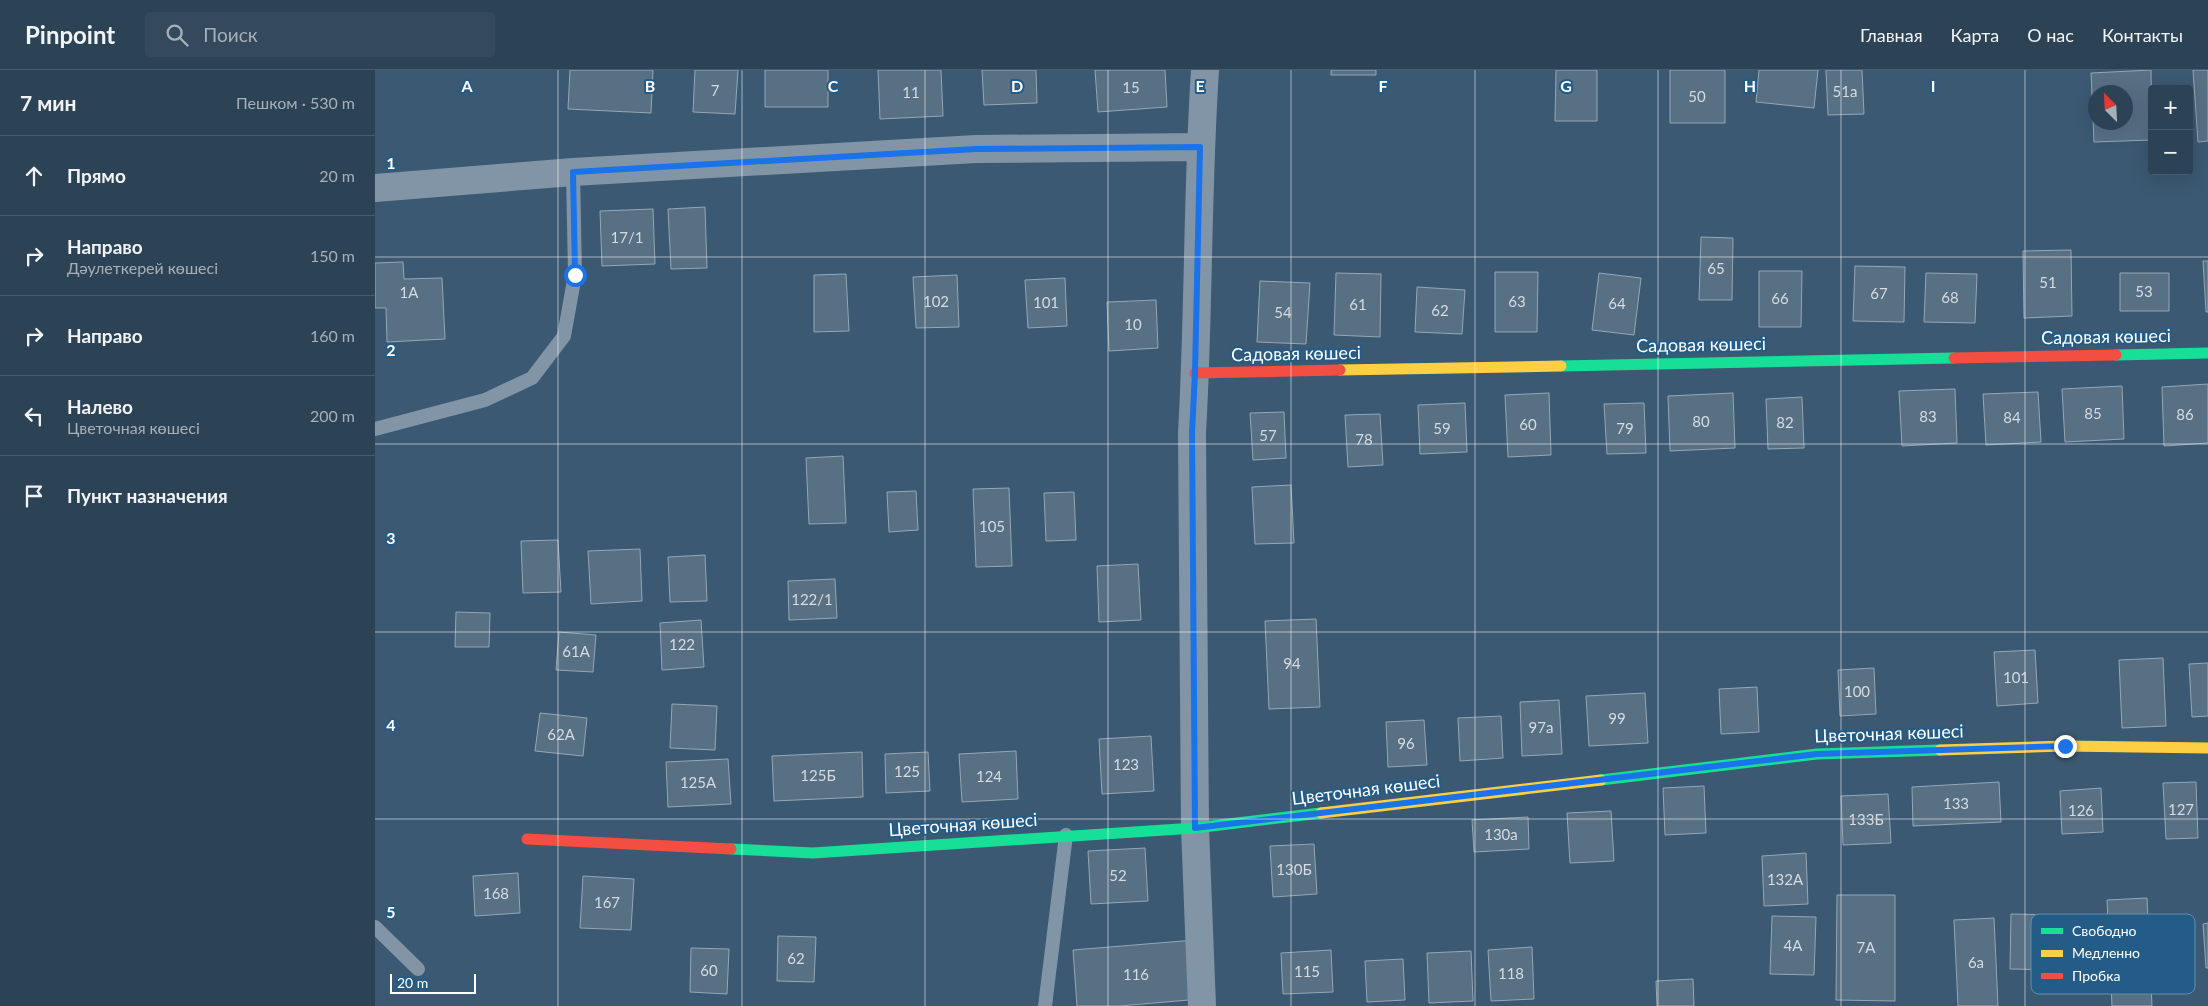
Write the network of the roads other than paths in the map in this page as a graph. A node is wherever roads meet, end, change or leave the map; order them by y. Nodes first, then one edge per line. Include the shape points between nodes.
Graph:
1 (1205, 70) edge
2 (1200, 147) junction
3 (573, 172) junction
4 (375, 188) edge
5 (2208, 353) edge
6 (1195, 373) junction
7 (375, 429) edge
8 (2208, 748) edge
9 (1195, 828) junction
10 (1066, 835) junction
11 (527, 839) dead end
12 (375, 927) edge
13 (418, 969) dead end
14 (1045, 1006) edge
15 (1202, 1006) edge

1 - 2 street
2 - 3 street via 976,149
2 - 6 street
3 - 4 street
3 - 7 lane via 575,275 564,336 532,378 485,400
5 - 6 street, Садовая көшесі
6 - 9 street via 1192,433
8 - 9 street, Цветочная көшесі via 2065,746 1817,754
9 - 10 street, Цветочная көшесі
9 - 15 street
10 - 11 street, Цветочная көшесі via 813,853
10 - 14 lane
12 - 13 lane

